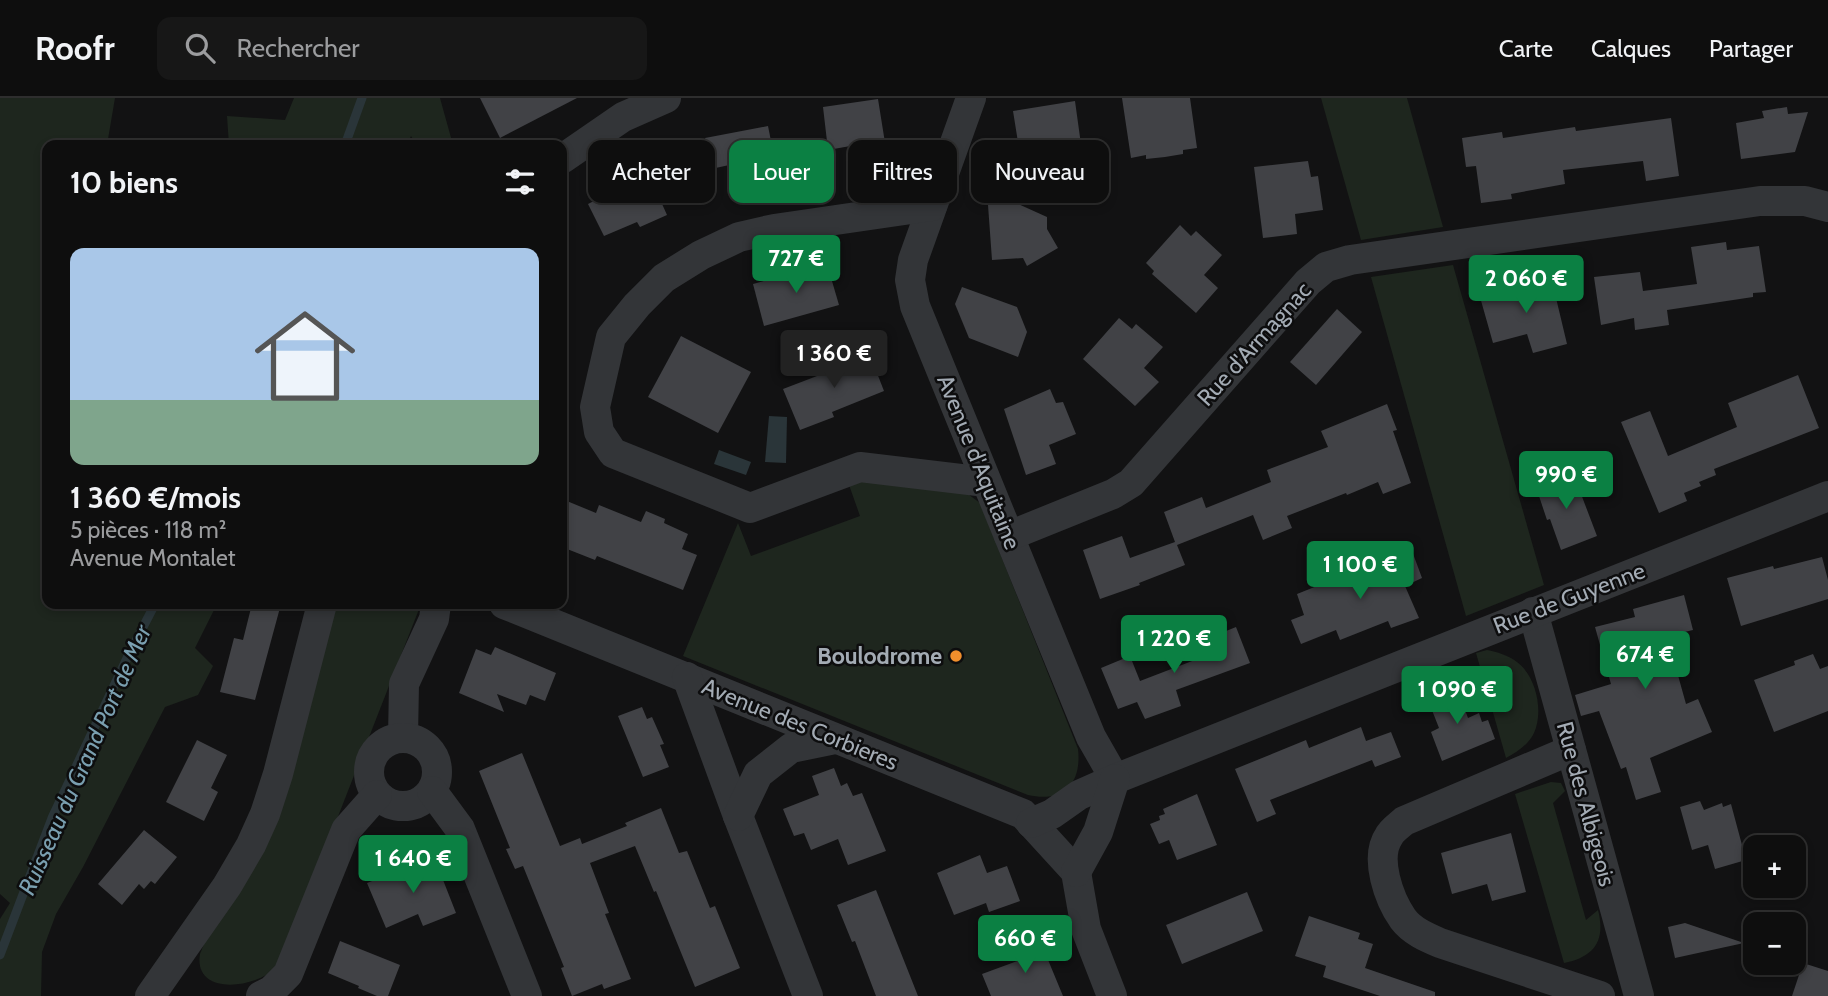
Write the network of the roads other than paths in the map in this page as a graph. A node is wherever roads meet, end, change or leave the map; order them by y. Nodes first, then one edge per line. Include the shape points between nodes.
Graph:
1 (666, 98) edge
2 (971, 98) edge
3 (567, 156) edge
4 (932, 206) junction
5 (1828, 207) edge
6 (986, 482) junction
7 (1828, 496) edge
8 (1009, 537) junction
9 (321, 609) edge
10 (435, 609) edge
11 (517, 609) edge
12 (1533, 612) junction
13 (687, 677) junction
14 (403, 737) junction
15 (835, 739) junction
16 (1571, 750) junction
17 (1115, 779) junction
18 (432, 791) junction
19 (377, 794) junction
20 (738, 817) junction
21 (1031, 822) junction
22 (1076, 872) junction
23 (150, 996) edge
24 (261, 996) edge
25 (527, 996) edge
26 (808, 996) edge
27 (1112, 996) edge
28 (1600, 996) edge
29 (1639, 996) edge

1 - 3 street via 623,117
2 - 4 street, Avenue d'Aquitaine
4 - 6 street, Avenue d'Aquitaine via 913,260 910,280 915,306
4 - 6 street via 739,237 664,278 611,337 595,407 599,432 614,453 750,509 860,467
5 - 8 street, Rue d'Armagnac via 1805,201 1760,201 1326,267 1131,483
6 - 8 street, Avenue d'Aquitaine
7 - 12 street, Rue de Guyenne
8 - 17 street, Avenue d'Aquitaine via 1091,737
9 - 23 street via 265,814 227,886
10 - 14 street via 404,684
11 - 13 street, Avenue des Corbieres
12 - 16 street, Rue des Albigeois
12 - 17 street, Rue de Guyenne
13 - 15 street, Avenue des Corbieres
13 - 20 street
14 - 18 street via 421,741 434,755 438,774
14 - 19 street via 388,740 375,751 369,765
15 - 20 street via 790,748 758,774
15 - 21 street, Avenue des Corbieres via 1023,814
16 - 28 street via 1404,821 1388,836 1381,857 1387,885 1404,920 1420,934
16 - 29 street, Rue des Albigeois
17 - 21 street, Rue de Guyenne
17 - 22 street via 1098,832
18 - 19 street via 412,805 399,806
18 - 25 street via 460,829
19 - 24 street via 345,830 288,974
20 - 26 street
21 - 22 street, Avenue des Corbieres
22 - 27 street via 1086,929

